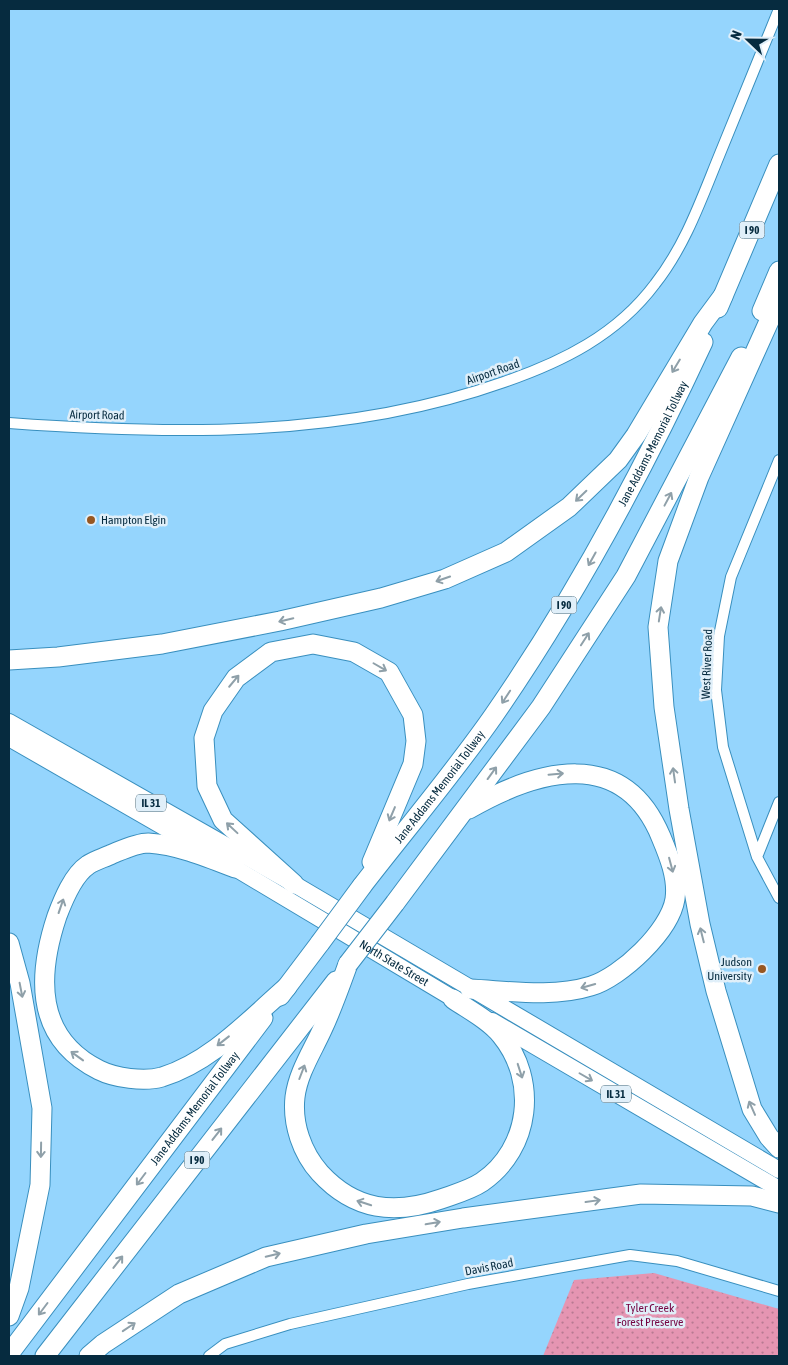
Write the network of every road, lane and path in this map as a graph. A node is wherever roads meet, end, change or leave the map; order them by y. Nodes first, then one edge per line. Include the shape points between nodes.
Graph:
1 (779, 9) edge
2 (779, 164) edge
3 (779, 271) edge
4 (723, 296) junction
5 (779, 299) edge
6 (9, 423) edge
7 (779, 460) edge
8 (9, 660) edge
9 (9, 722) edge
10 (9, 738) edge
11 (779, 802) edge
12 (464, 812) junction
13 (757, 858) junction
14 (235, 868) junction
15 (294, 884) junction
16 (362, 886) junction
17 (779, 898) edge
18 (9, 943) edge
19 (348, 964) junction
20 (287, 987) junction
21 (470, 989) junction
22 (453, 999) junction
23 (779, 1148) edge
24 (779, 1170) edge
25 (779, 1189) edge
26 (779, 1203) edge
27 (779, 1291) edge
28 (9, 1316) edge
29 (9, 1354) edge
30 (45, 1356) edge
31 (89, 1356) edge
32 (209, 1356) edge

1 - 6 street, Airport Road via 694,218 671,263 632,310 579,351 544,368 474,393 351,420 275,428 211,429
2 - 4 highway, Jane Addams Memorial Tollway / I 90
12 -> 3 highway, I 90 via 540,707 626,576 744,352
4 -> 8 highway via 618,460 569,507 506,552 445,579 381,598 280,621 162,644
4 -> 16 highway, Jane Addams Memorial Tollway / I 90 via 669,414 579,581 494,716
23 -> 5 highway via 752,1110 716,991 700,924 679,809 658,627 668,561 699,477
7 - 13 street, West River Road via 731,578 719,636 716,690 723,747
9 - 15 main road, North State Street / IL 31
10 - 14 main road, North State Street / IL 31
11 - 13 street
12 - 19 highway, I 90, bridge
12 -> 21 highway via 497,793 535,778 571,773 605,779 626,788 648,811 669,858 676,890 668,914 648,944 626,968 606,980 585,988 549,993
13 - 17 street, West River Road
20 -> 14 highway via 194,1064 160,1078 115,1078 91,1066 71,1052 51,1023 45,1003 44,969 52,933 65,894 86,866 146,843 194,852
14 - 22 main road, North State Street / IL 31
15 -> 16 highway via 224,820 207,786 204,738 213,711 236,678 271,652 313,644 354,652 389,672 413,716 416,741 413,764
15 - 21 main road, North State Street / IL 31
16 - 20 highway, Jane Addams Memorial Tollway / I 90, bridge
18 -> 28 highway via 20,983 42,1108 40,1185 19,1288
22 -> 19 highway via 494,1027 514,1054 526,1098 518,1136 502,1164 488,1178 467,1190 406,1208 363,1203 336,1187 313,1164 301,1142 295,1116 297,1086
30 -> 19 highway, I 90
20 -> 29 highway, Jane Addams Memorial Tollway / I 90
21 - 24 main road, North State Street / IL 31
22 -> 25 main road, North State Street / IL 31
31 -> 26 highway via 179,1294 266,1257 366,1234 640,1194 752,1196
27 - 32 street, Davis Road via 677,1261 630,1255 468,1284 290,1324 225,1344

